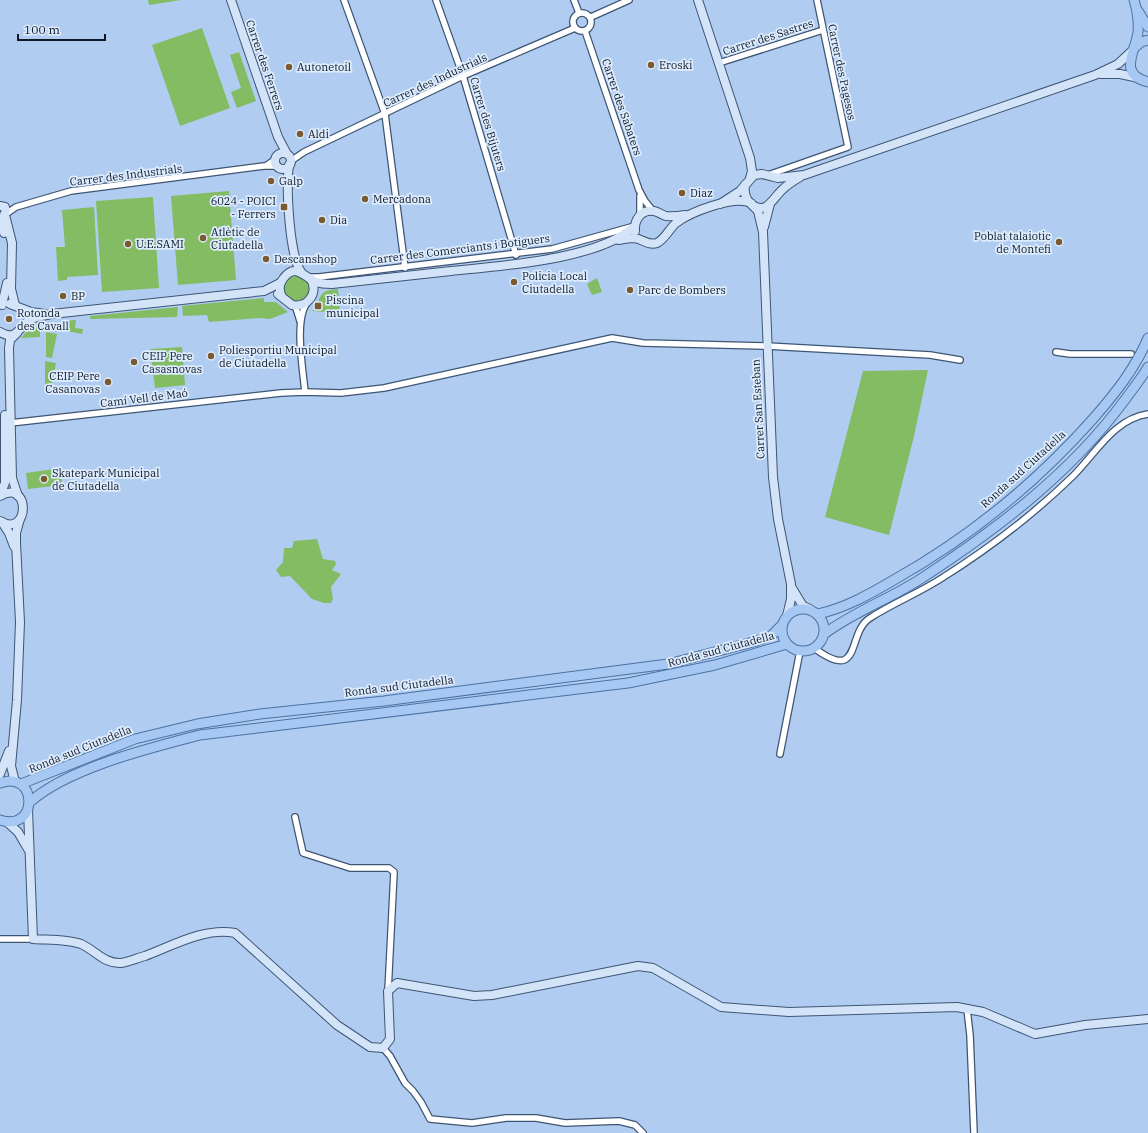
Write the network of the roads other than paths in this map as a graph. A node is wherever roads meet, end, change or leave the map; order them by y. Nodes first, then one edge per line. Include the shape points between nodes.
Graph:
1 (231, 0) edge
2 (344, 0) edge
3 (436, 0) edge
4 (574, 0) edge
5 (629, 0) edge
6 (698, 0) edge
7 (817, 0) edge
8 (1135, 2) edge
9 (579, 13) junction
10 (591, 17) junction
11 (1148, 27) edge
12 (575, 28) junction
13 (823, 30) junction
14 (586, 31) junction
15 (1148, 40) edge
16 (1133, 50) junction
17 (719, 63) junction
18 (1094, 75) junction
19 (463, 76) junction
20 (1144, 82) edge
21 (385, 114) junction
22 (278, 137) junction
23 (750, 158) junction
24 (289, 159) junction
25 (278, 162) junction
26 (767, 175) junction
27 (804, 175) junction
28 (750, 178) junction
29 (286, 182) junction
30 (745, 185) junction
31 (639, 190) junction
32 (776, 197) junction
33 (720, 204) junction
34 (752, 204) junction
35 (770, 204) junction
36 (2, 213) edge
37 (657, 213) junction
38 (693, 213) junction
39 (640, 215) junction
40 (635, 226) junction
41 (763, 232) junction
42 (666, 234) junction
43 (640, 240) junction
44 (612, 241) junction
45 (293, 253) junction
46 (516, 255) junction
47 (404, 268) junction
48 (301, 272) junction
49 (288, 274) junction
50 (310, 278) junction
51 (280, 284) junction
52 (332, 284) junction
53 (264, 291) junction
54 (314, 292) junction
55 (282, 297) junction
56 (307, 302) junction
57 (292, 305) junction
58 (1, 306) edge
59 (18, 306) junction
60 (52, 314) junction
61 (301, 326) junction
62 (20, 330) junction
63 (0, 332) edge
64 (1148, 338) edge
65 (767, 346) junction
66 (1056, 352) dead end
67 (1130, 354) tunnel mouth
68 (960, 360) dead end
69 (1148, 367) edge
70 (304, 392) junction
71 (1148, 414) edge
72 (5, 425) edge
73 (0, 495) edge
74 (18, 496) junction
75 (20, 519) junction
76 (1, 521) edge
77 (16, 558) junction
78 (790, 584) junction
79 (814, 612) junction
80 (787, 616) junction
81 (782, 625) junction
82 (824, 634) junction
83 (787, 644) junction
84 (814, 648) junction
85 (800, 651) junction
86 (12, 743) junction
87 (780, 754) dead end
88 (0, 774) edge
89 (0, 783) edge
90 (18, 783) junction
91 (29, 806) junction
92 (295, 817) dead end
93 (3, 821) edge
94 (30, 852) junction
95 (0, 939) edge
96 (32, 939) junction
97 (388, 991) junction
98 (967, 1009) junction
99 (1148, 1019) edge
100 (383, 1048) junction
101 (643, 1133) edge
102 (974, 1133) edge

1 - 22 street, Carrer des Ferrers
2 - 21 street
3 - 19 street, Carrer des Bijuters
4 - 9 street
5 - 10 street
6 - 17 street
7 - 13 street, Carrer des Pagesos
8 - 11 main road
8 - 16 main road via 1138,29
9 - 10 street
9 - 12 street via 573,20
10 - 14 street via 591,25
12 - 14 street
12 - 19 street, Carrer des Industrials
13 - 17 street, Carrer des Sastres
13 - 26 street, Carrer des Pagesos via 848,147
14 - 31 street, Carrer des Sabaters
15 - 16 main road via 1141,42
16 - 18 street via 1118,64
16 - 20 main road via 1130,64 1132,71
17 - 23 street
18 - 20 street via 1120,74
18 - 27 street
19 - 21 street, Carrer des Industrials
19 - 46 street, Carrer des Bijuters
21 - 24 street, Carrer des Industrials
21 - 47 street
22 - 24 street, Carrer des Ferrers
22 - 25 street, Carrer des Ferrers
23 - 26 street
23 - 28 street
24 - 25 street via 282,153
24 - 25 street via 285,168
24 - 29 street, Carrer des Ferrers
25 - 29 street, Carrer des Ferrers
25 - 36 street, Carrer des Industrials via 264,166 71,191
26 - 27 street via 784,178
26 - 28 street
26 - 32 street via 775,180 778,187
27 - 32 street
28 - 30 street
29 - 45 street, Carrer des Ferrers
30 - 33 street via 734,196
30 - 34 street via 745,195
31 - 37 street, Carrer des Sabaters via 645,201
31 - 39 street, Carrer des Sabaters
32 - 35 street
33 - 34 street via 735,201
33 - 38 street
34 - 35 street via 761,207
34 - 41 street, Carrer San Esteban via 758,211
35 - 41 street, Carrer San Esteban
36 - 58 street via 8,255 7,288
36 - 59 street via 12,243 11,289
37 - 38 street via 677,216
37 - 39 street via 647,211
37 - 42 street via 667,224
38 - 42 street via 679,221
39 - 40 street
40 - 43 street via 635,232
40 - 44 street
40 - 46 street, Carrer des Comerciants i Botiguers via 552,249
41 - 65 street, Carrer San Esteban
42 - 43 street via 653,244
43 - 44 street via 628,238
44 - 52 street via 544,260
45 - 48 street, Carrer des Ferrers
45 - 49 street, Carrer des Ferrers
46 - 47 street, Carrer des Comerciants i Botiguers
47 - 50 street, Carrer des Comerciants i Botiguers
48 - 49 street
48 - 50 street
49 - 51 street
50 - 52 street
50 - 54 street
51 - 53 street
51 - 55 street
52 - 54 street
53 - 55 street
53 - 60 street
54 - 56 street
55 - 57 street
56 - 57 street
56 - 61 street
57 - 61 street via 296,308
58 - 59 street
59 - 60 street via 30,312
59 - 62 street via 25,319
60 - 62 street via 30,320
61 - 70 street
62 - 63 street via 10,335
62 - 72 street via 10,340
63 - 72 street via 4,343
64 - 79 main road, Ronda sud Ciutadella via 1128,376 1103,408 1074,441 1018,493 964,536 908,572 838,609
65 - 68 street, Camí Vell de Maó via 930,355
65 - 70 street, Camí Vell de Maó via 643,343 612,338 384,388 341,393
65 - 78 street, Carrer San Esteban via 773,477
66 - 67 street
69 - 82 main road via 1096,436 1057,476 1008,518 920,579 845,619
70 - 72 street, Camí Vell de Maó
71 - 84 street via 1136,416 1122,424 1073,476 1021,522 980,553 941,579 865,622 848,658 839,661 828,658
72 - 73 street via 5,483
72 - 74 street via 12,478
73 - 74 street via 9,493
74 - 75 street via 24,507
75 - 76 street via 12,523
75 - 77 street via 16,532
76 - 77 street via 9,533
77 - 86 street via 20,622 17,700
78 - 79 street, Carrer San Esteban via 804,606
78 - 80 street, Carrer San Esteban via 791,599
79 - 80 main road via 797,609
79 - 82 main road via 824,623
80 - 81 main road
81 - 83 main road
81 - 90 main road, Ronda sud Ciutadella via 772,634 757,641 668,664 197,724 135,739
82 - 84 main road
83 - 85 main road
83 - 91 main road, Ronda sud Ciutadella via 715,665 628,683 200,735 146,749 81,772 43,790
84 - 85 main road
85 - 87 street
86 - 88 street
86 - 90 street via 11,766
89 - 90 main road, Ronda sud Ciutadella
90 - 91 main road via 28,794
91 - 93 main road, Ronda sud Ciutadella via 23,818 13,822
91 - 94 street
92 - 97 street via 303,853 350,868 389,868 394,872
93 - 94 street via 18,832
94 - 96 street
95 - 96 street
96 - 100 street via 74,942 106,960 119,963 208,933 235,933 337,1025 370,1047
97 - 98 street via 397,983 474,996 492,995 638,966 653,968 721,1007 789,1012 957,1007
97 - 100 street via 390,1039
98 - 99 street via 983,1012 1035,1034 1085,1025
98 - 102 street
100 - 101 street via 430,1119 472,1122 536,1118 565,1123 619,1121 635,1125

